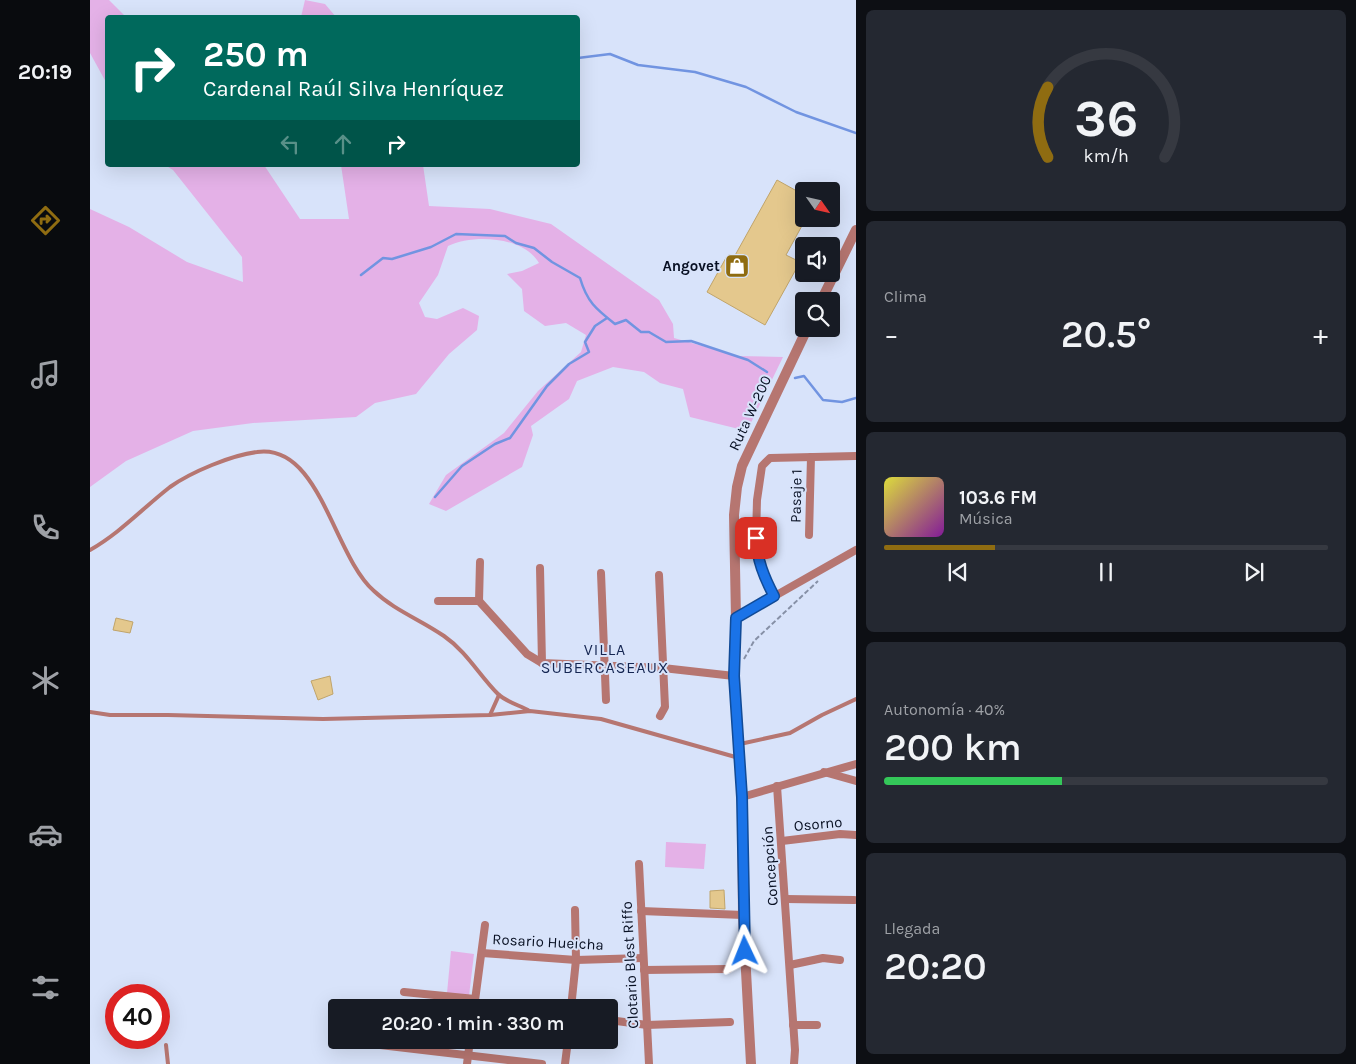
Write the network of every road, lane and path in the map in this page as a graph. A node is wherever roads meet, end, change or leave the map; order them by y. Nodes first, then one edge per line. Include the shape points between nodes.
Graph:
1 (856, 230) edge
2 (825, 292) edge
3 (803, 337) edge
4 (856, 456) edge
5 (811, 457) junction
6 (809, 535) dead end
7 (90, 550) edge
8 (856, 550) edge
9 (480, 562) dead end
10 (540, 568) dead end
11 (601, 573) dead end
12 (659, 575) dead end
13 (823, 577) dead end
14 (774, 596) junction
15 (438, 601) dead end
16 (479, 602) junction
17 (736, 618) junction
18 (742, 662) dead end
19 (542, 663) junction
20 (605, 665) junction
21 (663, 668) junction
22 (734, 676) junction
23 (499, 695) junction
24 (856, 699) edge
25 (606, 700) dead end
26 (530, 710) junction
27 (90, 712) edge
28 (490, 715) junction
29 (660, 716) dead end
30 (738, 744) junction
31 (739, 758) junction
32 (856, 764) edge
33 (824, 772) junction
34 (856, 781) edge
35 (777, 786) junction
36 (742, 797) junction
37 (856, 835) edge
38 (782, 841) junction
39 (639, 864) dead end
40 (786, 899) junction
41 (854, 900) dead end
42 (574, 910) dead end
43 (641, 911) junction
44 (743, 915) junction
45 (485, 925) dead end
46 (482, 953) junction
47 (643, 958) junction
48 (576, 960) junction
49 (840, 960) dead end
50 (790, 964) junction
51 (728, 969) dead end
52 (644, 970) junction
53 (404, 992) dead end
54 (449, 999) edge
55 (476, 999) edge
56 (572, 999) edge
57 (618, 1021) edge
58 (730, 1022) dead end
59 (793, 1024) junction
60 (647, 1025) junction
61 (817, 1025) dead end
62 (166, 1049) edge
63 (424, 1049) edge
64 (469, 1049) edge
65 (567, 1049) edge
66 (468, 1054) junction
67 (168, 1064) edge
68 (467, 1064) edge
69 (542, 1064) edge
70 (566, 1064) edge
71 (649, 1064) edge
72 (751, 1064) edge
73 (794, 1064) edge

1 - 2 street
3 - 17 street, Ruta W-200 via 742,466 734,515
4 - 5 street
5 - 6 street, Pasaje 1
5 - 14 street via 770,458 762,466 757,555 763,576
7 - 23 lane via 111,538 173,486 220,462 258,452 281,453 298,463 310,479 338,539 373,591 444,636 474,663
8 - 14 street
9 - 16 street
10 - 19 street
11 - 20 street
12 - 21 street
13 - 18 path via 754,641
14 - 17 street
15 - 16 street
16 - 19 street via 527,654
17 - 22 street, Ruta W-200
19 - 20 street
20 - 21 street
20 - 25 street
21 - 22 street
21 - 29 street via 664,707
22 - 30 street, Ruta W-200
23 - 26 lane
23 - 28 lane
24 - 30 lane via 790,733
26 - 28 lane
26 - 31 lane via 600,719
27 - 28 lane via 110,716 323,719
30 - 31 street, Ruta W-200
31 - 36 street, Ruta W-200
32 - 33 street
33 - 34 street
33 - 35 street
35 - 36 street
35 - 38 street, Concepción
36 - 44 street, Ruta W-200
37 - 38 street, Osorno
38 - 40 street, Concepción
39 - 43 street, Clotario Blest Riffo
40 - 41 street
40 - 50 street, Concepción
42 - 48 street
43 - 44 street
43 - 47 street, Clotario Blest Riffo
44 - 72 street, Ruta W-200
45 - 46 street
46 - 48 street, Rosario Hueicha
46 - 55 street
47 - 48 street, Rosario Hueicha
47 - 52 street, Clotario Blest Riffo
48 - 56 street
49 - 50 street via 823,958
50 - 59 street, Concepción
51 - 52 street
52 - 60 street, Clotario Blest Riffo
53 - 54 street
57 - 60 street
58 - 60 street
59 - 61 street
59 - 73 street, Concepción
60 - 71 street, Clotario Blest Riffo
62 - 67 lane
63 - 66 street
64 - 66 street
65 - 70 street
66 - 68 street
66 - 69 street

